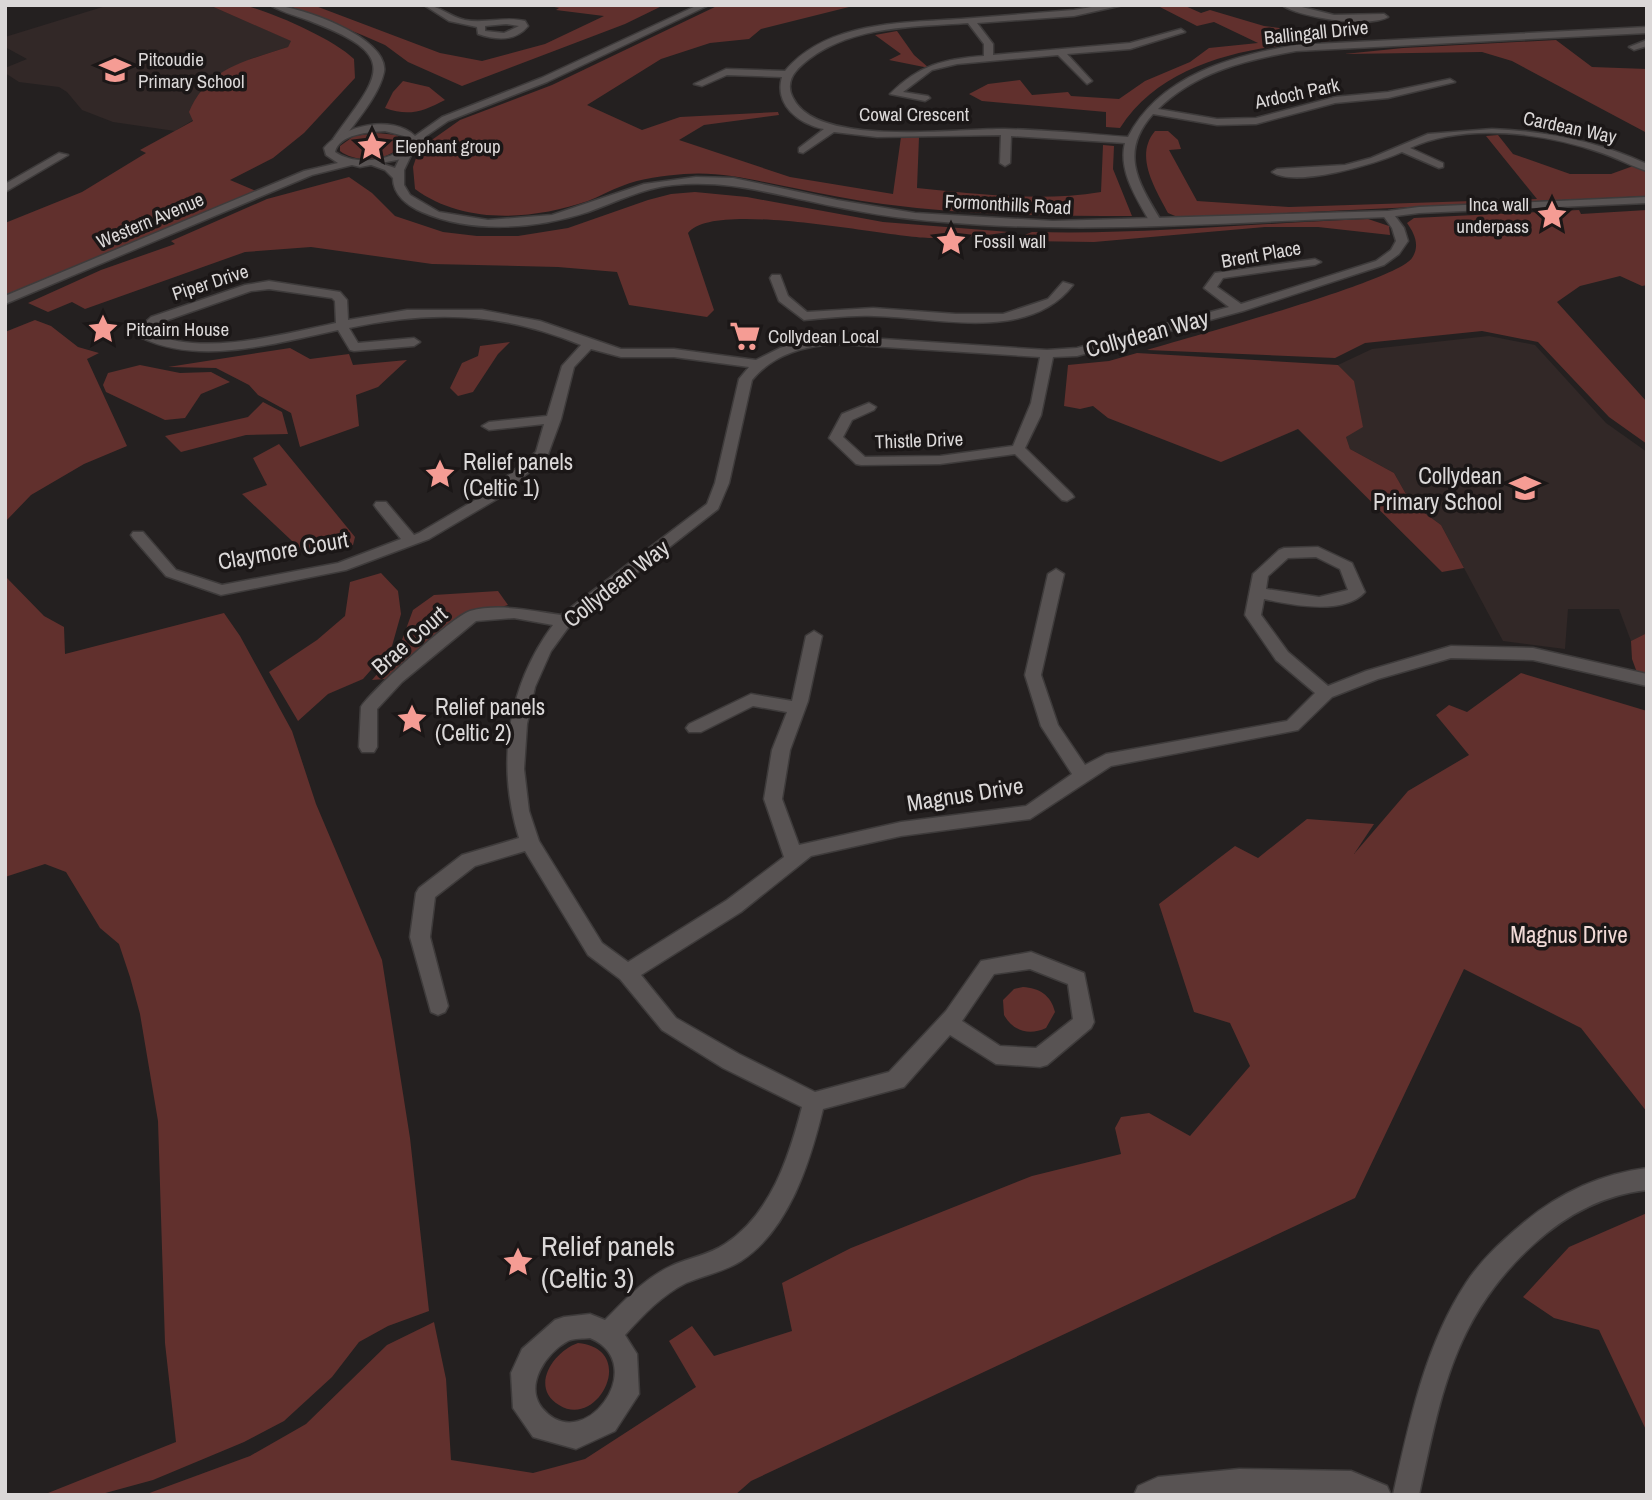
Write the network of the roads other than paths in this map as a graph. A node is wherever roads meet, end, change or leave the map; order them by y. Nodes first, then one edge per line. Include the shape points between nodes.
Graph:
1 (274, 5) edge
2 (428, 5) edge
3 (705, 5) edge
4 (1119, 5) edge
5 (1286, 5) edge
6 (1384, 17) dead end
7 (971, 21) junction
8 (481, 24) dead end
9 (1647, 30) edge
10 (1626, 31) junction
11 (1181, 32) dead end
12 (1641, 44) edge
13 (1060, 52) junction
14 (988, 57) junction
15 (787, 74) junction
16 (1087, 81) dead end
17 (1450, 82) dead end
18 (699, 84) dead end
19 (925, 98) dead end
20 (1150, 111) junction
21 (356, 113) junction
22 (445, 119) junction
23 (379, 128) junction
24 (392, 129) junction
25 (831, 130) junction
26 (1006, 132) junction
27 (338, 139) junction
28 (1132, 140) junction
29 (411, 146) junction
30 (1403, 149) junction
31 (803, 150) dead end
32 (330, 153) junction
33 (63, 155) dead end
34 (349, 163) junction
35 (371, 163) junction
36 (1004, 163) dead end
37 (1439, 165) dead end
38 (1647, 168) edge
39 (1277, 172) dead end
40 (308, 173) junction
41 (397, 176) junction
42 (5, 189) edge
43 (1647, 200) edge
44 (1388, 214) junction
45 (1156, 222) junction
46 (1315, 262) dead end
47 (776, 278) dead end
48 (1067, 285) dead end
49 (5, 300) edge
50 (1240, 307) junction
51 (910, 314) junction
52 (342, 327) junction
53 (414, 342) dead end
54 (906, 343) junction
55 (587, 345) junction
56 (1047, 354) junction
57 (758, 364) junction
58 (869, 407) dead end
59 (554, 419) junction
60 (489, 426) dead end
61 (1018, 449) junction
62 (1066, 497) dead end
63 (381, 505) dead end
64 (138, 535) dead end
65 (411, 541) junction
66 (1056, 574) dead end
67 (1257, 592) junction
68 (564, 621) junction
69 (814, 636) dead end
70 (1647, 680) edge
71 (1326, 693) junction
72 (797, 708) junction
73 (695, 728) dead end
74 (368, 747) dead end
75 (1083, 776) junction
76 (530, 842) junction
77 (794, 859) junction
78 (627, 974) junction
79 (438, 1006) dead end
80 (948, 1023) junction
81 (814, 1102) junction
82 (1647, 1179) edge
83 (609, 1334) junction
84 (1147, 1495) edge
85 (1378, 1495) edge
86 (1406, 1495) edge

1 - 21 street, Western Avenue via 373,48 380,66
2 - 8 street via 443,17
3 - 22 street via 555,75
4 - 7 street
5 - 6 street via 1308,15 1331,18
7 - 14 street via 989,44
7 - 15 street via 856,33 806,55
9 - 10 street, Ballingall Drive
10 - 12 street
10 - 20 street, Ballingall Drive via 1280,51 1207,71 1180,85
11 - 13 street via 1130,46
13 - 14 street
13 - 16 street
14 - 19 street via 929,68 895,94
15 - 18 street via 726,72
15 - 25 street, Cowal Crescent via 787,102 796,114
17 - 20 street, Ardoch Park via 1335,100 1256,121 1217,122
20 - 28 street, Ballingall Drive
21 - 23 street
21 - 27 street, Western Avenue
22 - 24 street
22 - 29 street
23 - 24 street
23 - 27 street
24 - 29 street via 407,134
25 - 26 street, Cowal Crescent via 891,136
25 - 31 street
26 - 28 street, Cowal Crescent
26 - 36 street
27 - 32 street, Western Avenue
28 - 45 street via 1128,156 1133,178
29 - 35 street via 398,157
29 - 41 street
30 - 37 street
30 - 38 street, Cardean Way via 1428,137 1453,133 1538,134 1618,153
30 - 39 street, Cardean Way via 1325,172
32 - 34 street
32 - 40 street, Western Avenue
33 - 42 street
34 - 35 street
34 - 40 street, Western Avenue
35 - 41 street, Formonthills Road via 389,168
40 - 49 street, Western Avenue
41 - 45 street, Formonthills Road via 403,195 422,208 488,223 551,218 648,186 714,180 849,207 943,219 1079,225
43 - 44 street, Formonthills Road
44 - 45 street, Formonthills Road
44 - 50 street, Collydean Way via 1402,242 1380,263
46 - 50 street, Brent Place via 1219,275 1210,288
47 - 51 street via 783,298 804,316
48 - 51 street via 1052,302 1004,318
50 - 56 street, Collydean Way via 1102,347
51 - 54 street
52 - 52 street, Piper Drive via 299,336 183,347 153,341 146,335 146,328 155,320 269,285 336,295 341,300
52 - 53 street via 354,347
52 - 55 street, Piper Drive via 435,311 490,315 538,324
54 - 56 street, Collydean Way
54 - 57 street, Collydean Way via 815,341
55 - 57 street, Piper Drive via 621,353 674,353
55 - 59 street, Claymore Court via 568,366
56 - 61 street via 1040,399 1030,431
57 - 68 street, Collydean Way via 746,379 713,506
58 - 61 street, Thistle Drive via 846,417 836,438 861,461 921,463
59 - 60 street
59 - 65 street, Claymore Court via 542,454 492,496
61 - 62 street
63 - 65 street
64 - 65 street, Claymore Court via 171,573 221,590 341,567
66 - 75 street via 1033,675 1050,726
67 - 67 street via 1261,574 1284,553 1318,552 1347,566 1357,592 1338,601 1306,604
67 - 71 street via 1253,615 1282,656
68 - 74 street, Brae Court via 514,613 472,616 396,678 369,707
68 - 76 street, Collydean Way via 543,650 518,724 515,769 520,811
69 - 72 street
70 - 71 street, Magnus Drive via 1533,654 1451,652
71 - 75 street, Magnus Drive via 1292,726 1106,760
72 - 73 street via 751,700
72 - 77 street via 781,750 773,799
75 - 77 street, Magnus Drive via 1030,812 901,829 806,850
76 - 78 street, Collydean Way via 595,949
76 - 79 street via 469,860 426,893 420,937
77 - 78 street, Magnus Drive via 734,906
78 - 81 street, Collydean Way via 669,1024
80 - 80 street via 988,967 1031,960 1077,979 1084,1022 1040,1058 996,1055
80 - 81 street via 896,1080
81 - 83 street via 802,1153 775,1207 745,1241 737,1250 674,1277 639,1301
82 - 86 street via 1603,1189 1550,1215 1475,1290 1442,1360
83 - 83 street via 625,1354 625,1394 606,1422 576,1436 542,1428 526,1408 524,1373 531,1358 564,1329 590,1326
84 - 85 street via 1239,1482 1351,1484

